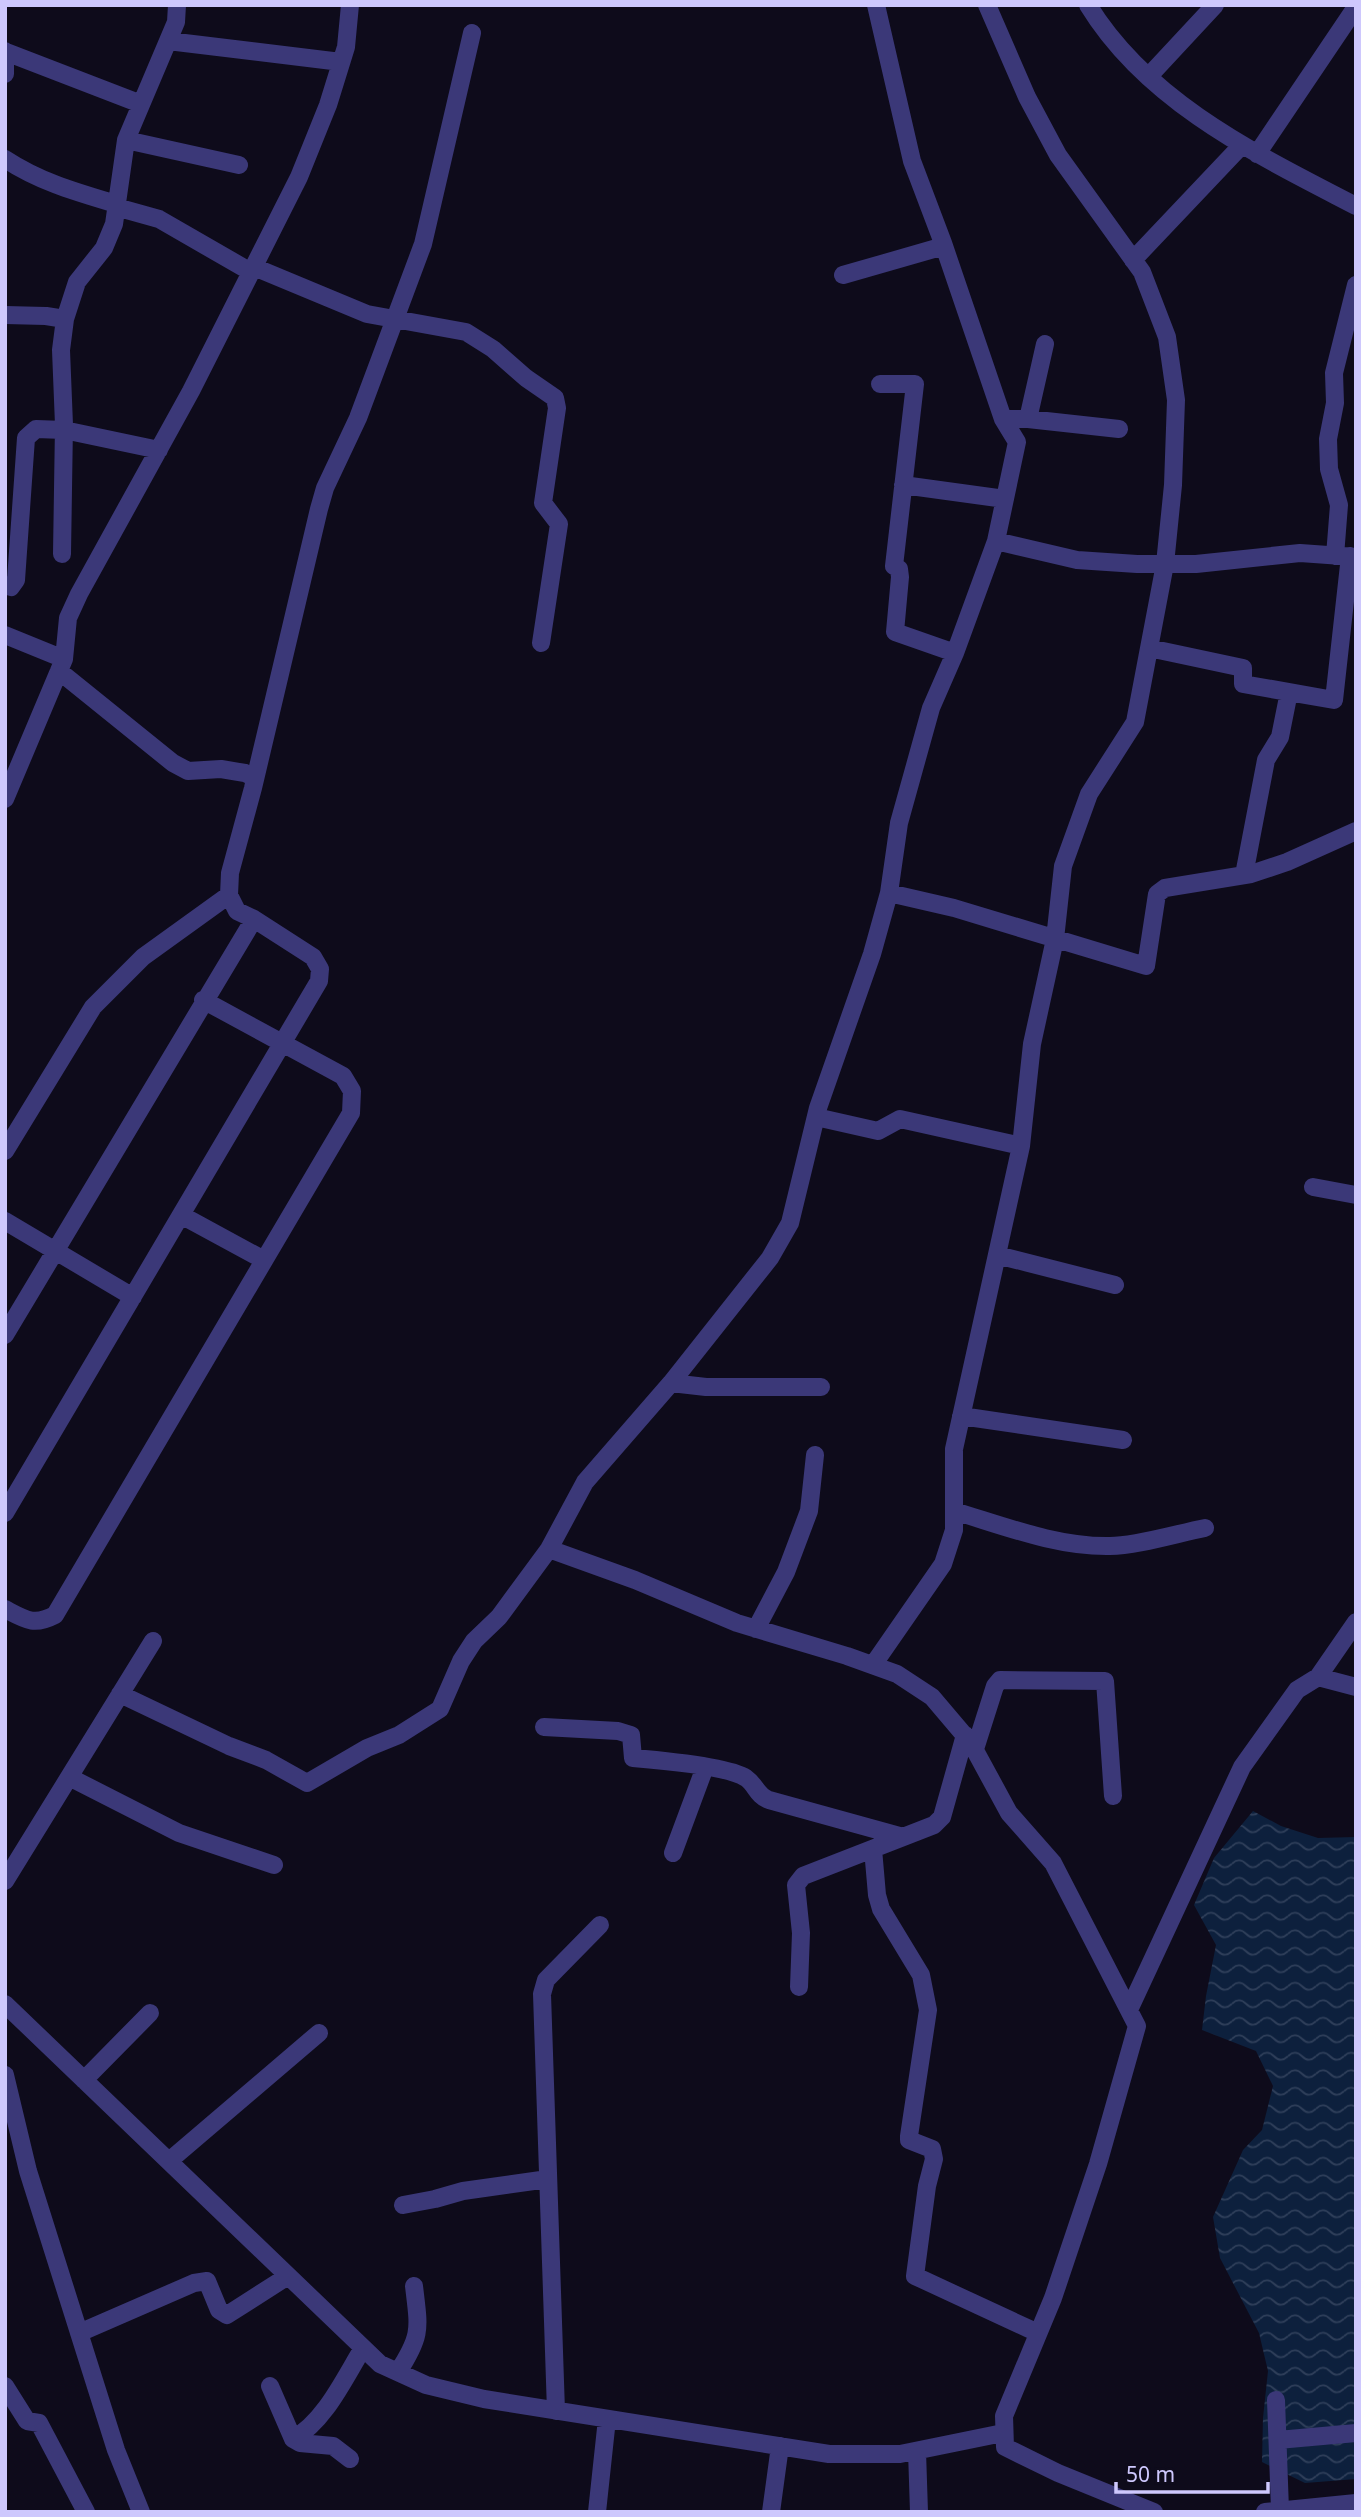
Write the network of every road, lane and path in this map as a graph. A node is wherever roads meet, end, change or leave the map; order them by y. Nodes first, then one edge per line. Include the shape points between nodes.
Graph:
1 (177, 5) edge
2 (350, 5) edge
3 (877, 5) edge
4 (987, 5) edge
5 (1088, 5) edge
6 (1215, 5) edge
7 (1356, 7) edge
8 (472, 33) dead end
9 (168, 41) junction
10 (6, 52) edge
11 (341, 62) junction
12 (5, 75) edge
13 (1149, 76) junction
14 (141, 104) junction
15 (126, 141) junction
16 (1249, 150) junction
17 (5, 159) edge
18 (239, 165) dead end
19 (116, 205) junction
20 (1356, 206) edge
21 (944, 246) junction
22 (1133, 260) junction
23 (252, 270) junction
24 (843, 275) dead end
25 (1356, 285) edge
26 (5, 315) edge
27 (65, 319) junction
28 (397, 319) junction
29 (1045, 344) dead end
30 (880, 384) dead end
31 (1003, 419) junction
32 (1028, 419) junction
33 (1119, 429) dead end
34 (64, 430) junction
35 (159, 450) junction
36 (903, 485) junction
37 (1005, 499) junction
38 (996, 541) junction
39 (62, 554) dead end
40 (1347, 556) edge
41 (1165, 564) junction
42 (5, 585) edge
43 (5, 635) edge
44 (541, 643) dead end
45 (1149, 648) junction
46 (955, 653) junction
47 (62, 665) junction
48 (1289, 692) junction
49 (255, 778) junction
50 (5, 799) edge
51 (1356, 831) edge
52 (1244, 875) junction
53 (889, 893) junction
54 (229, 895) junction
55 (254, 919) junction
56 (1055, 939) junction
57 (203, 1000) junction
58 (282, 1043) junction
59 (816, 1117) junction
60 (1021, 1146) junction
61 (5, 1151) edge
62 (1312, 1186) dead end
63 (1356, 1195) edge
64 (181, 1215) junction
65 (5, 1221) edge
66 (54, 1252) junction
67 (997, 1255) junction
68 (264, 1260) junction
69 (1115, 1285) dead end
70 (132, 1297) junction
71 (5, 1335) edge
72 (671, 1383) junction
73 (821, 1387) dead end
74 (961, 1416) junction
75 (1123, 1440) dead end
76 (815, 1455) dead end
77 (954, 1511) junction
78 (5, 1513) edge
79 (1205, 1528) dead end
80 (549, 1549) junction
81 (5, 1609) edge
82 (1356, 1622) edge
83 (756, 1629) junction
84 (153, 1641) dead end
85 (873, 1665) junction
86 (1318, 1676) junction
87 (1356, 1687) edge
88 (120, 1694) junction
89 (544, 1727) dead end
90 (970, 1742) junction
91 (705, 1767) junction
92 (69, 1777) junction
93 (1113, 1796) dead end
94 (902, 1837) junction
95 (873, 1849) junction
96 (673, 1853) dead end
97 (274, 1864) dead end
98 (5, 1881) edge
99 (600, 1925) dead end
100 (799, 1987) dead end
101 (5, 2004) edge
102 (1129, 2010) junction
103 (150, 2013) dead end
104 (319, 2033) dead end
105 (5, 2075) edge
106 (84, 2080) junction
107 (169, 2161) junction
108 (548, 2179) junction
109 (402, 2205) dead end
110 (288, 2276) junction
111 (414, 2286) dead end
112 (79, 2333) junction
113 (1038, 2333) junction
114 (363, 2348) junction
115 (398, 2372) junction
116 (5, 2386) edge
117 (270, 2386) dead end
118 (1276, 2400) dead end
119 (556, 2411) junction
120 (607, 2418) junction
121 (1003, 2433) junction
122 (1356, 2433) edge
123 (293, 2439) junction
124 (1278, 2440) junction
125 (780, 2446) junction
126 (917, 2451) junction
127 (350, 2459) dead end
128 (1356, 2503) edge
129 (1272, 2511) edge
130 (86, 2512) edge
131 (141, 2512) edge
132 (597, 2512) edge
133 (771, 2512) edge
134 (919, 2512) edge
135 (1154, 2512) edge

1 - 9 street
2 - 11 street
3 - 21 street via 912,161
4 - 22 street via 1058,155
5 - 13 street via 1114,41
6 - 13 street
7 - 16 street
8 - 28 street via 424,244
9 - 11 street
9 - 14 street
10 - 12 street
10 - 14 street
11 - 23 street via 299,177
13 - 16 street
14 - 15 street
15 - 18 street
15 - 19 street
16 - 20 street
16 - 22 street
17 - 19 street via 49,184
19 - 23 street via 159,219
19 - 27 street via 104,248 77,282
21 - 24 street
21 - 31 street
22 - 41 street via 1167,337 1176,400
23 - 28 street via 368,314
23 - 35 street
25 - 40 street via 1334,373 1335,403 1328,439 1329,469
26 - 27 street
27 - 34 street via 61,350
28 - 44 street via 466,332 555,398 543,503 559,524
28 - 49 street via 325,488
29 - 32 street
30 - 36 street via 915,384
31 - 32 street
31 - 37 street via 1017,442
32 - 33 street
34 - 35 street
34 - 39 street
34 - 42 street via 36,429 26,438 16,580 11,587
35 - 47 street via 68,618
36 - 37 street
36 - 46 street via 894,566 900,577 895,632
37 - 38 street
38 - 41 street via 1077,560
38 - 46 street
40 - 41 street via 1300,554
40 - 48 street via 1334,700
41 - 45 street
43 - 47 street
45 - 48 street via 1244,668 1243,684
45 - 56 street via 1135,722 1089,794 1063,866
46 - 53 street via 931,708 902,810
47 - 49 street via 173,763 188,771 222,769
47 - 50 street
48 - 52 street via 1280,737 1266,760
49 - 54 street via 230,873
51 - 52 street via 1287,862
52 - 56 street via 1165,888 1157,894 1146,966
53 - 56 street
53 - 59 street
54 - 55 street via 237,911
54 - 61 street via 143,957 93,1007
55 - 57 street
55 - 58 street via 313,957 320,969 319,981
56 - 60 street via 1032,1044
57 - 58 street
57 - 66 street
58 - 64 street
58 - 68 street via 343,1076 352,1091 351,1113
59 - 60 street via 878,1131 900,1119
59 - 72 street via 790,1223 770,1258
60 - 67 street
62 - 63 street
64 - 68 street
64 - 70 street
65 - 66 street
66 - 70 street
66 - 71 street
67 - 69 street
67 - 74 street
68 - 81 street via 55,1615 42,1622
70 - 78 street
72 - 73 street
72 - 80 street via 585,1482
74 - 75 street
74 - 77 street via 954,1449
76 - 83 street via 809,1511 786,1572
77 - 79 street via 1078,1544 1113,1546
77 - 85 street via 954,1530 943,1564
80 - 83 street
80 - 88 street via 499,1617 474,1641 440,1709 307,1783
82 - 86 street
83 - 85 street
84 - 88 street
85 - 90 street via 897,1674 932,1698
86 - 87 street
86 - 102 street via 1297,1690 1242,1767
88 - 92 street
89 - 91 street via 618,1731 631,1735 633,1758
90 - 93 street via 1000,1680 1105,1682
90 - 94 street via 942,1817 934,1825
90 - 102 street via 1009,1813 1053,1863
91 - 94 street via 746,1778 760,1797
91 - 96 street
92 - 97 street via 179,1833
92 - 98 street
94 - 95 street
95 - 100 street via 803,1876 796,1885 801,1933
95 - 113 street via 881,1909 921,1975 928,2010 909,2140 932,2149 934,2159 915,2276
99 - 108 street via 546,1980 542,1994
101 - 106 street
102 - 113 street via 1137,2026 1134,2038 1098,2164
103 - 106 street
104 - 107 street
105 - 112 street via 28,2171
106 - 107 street
107 - 110 street
108 - 109 street
108 - 119 street
110 - 112 street via 227,2315 219,2310 207,2281
110 - 114 street
111 - 115 street via 418,2332
112 - 131 street
113 - 121 street via 1004,2416
114 - 115 street via 380,2364
114 - 123 street via 327,2406
115 - 119 street via 426,2385
116 - 130 street via 27,2421 39,2423
117 - 123 street
118 - 124 street
119 - 120 street
120 - 125 street
120 - 132 street
121 - 126 street
121 - 135 street via 1005,2447
122 - 124 street
123 - 127 street via 300,2444 333,2446
124 - 129 street
125 - 126 street via 830,2454
125 - 133 street
126 - 134 street
128 - 129 street

